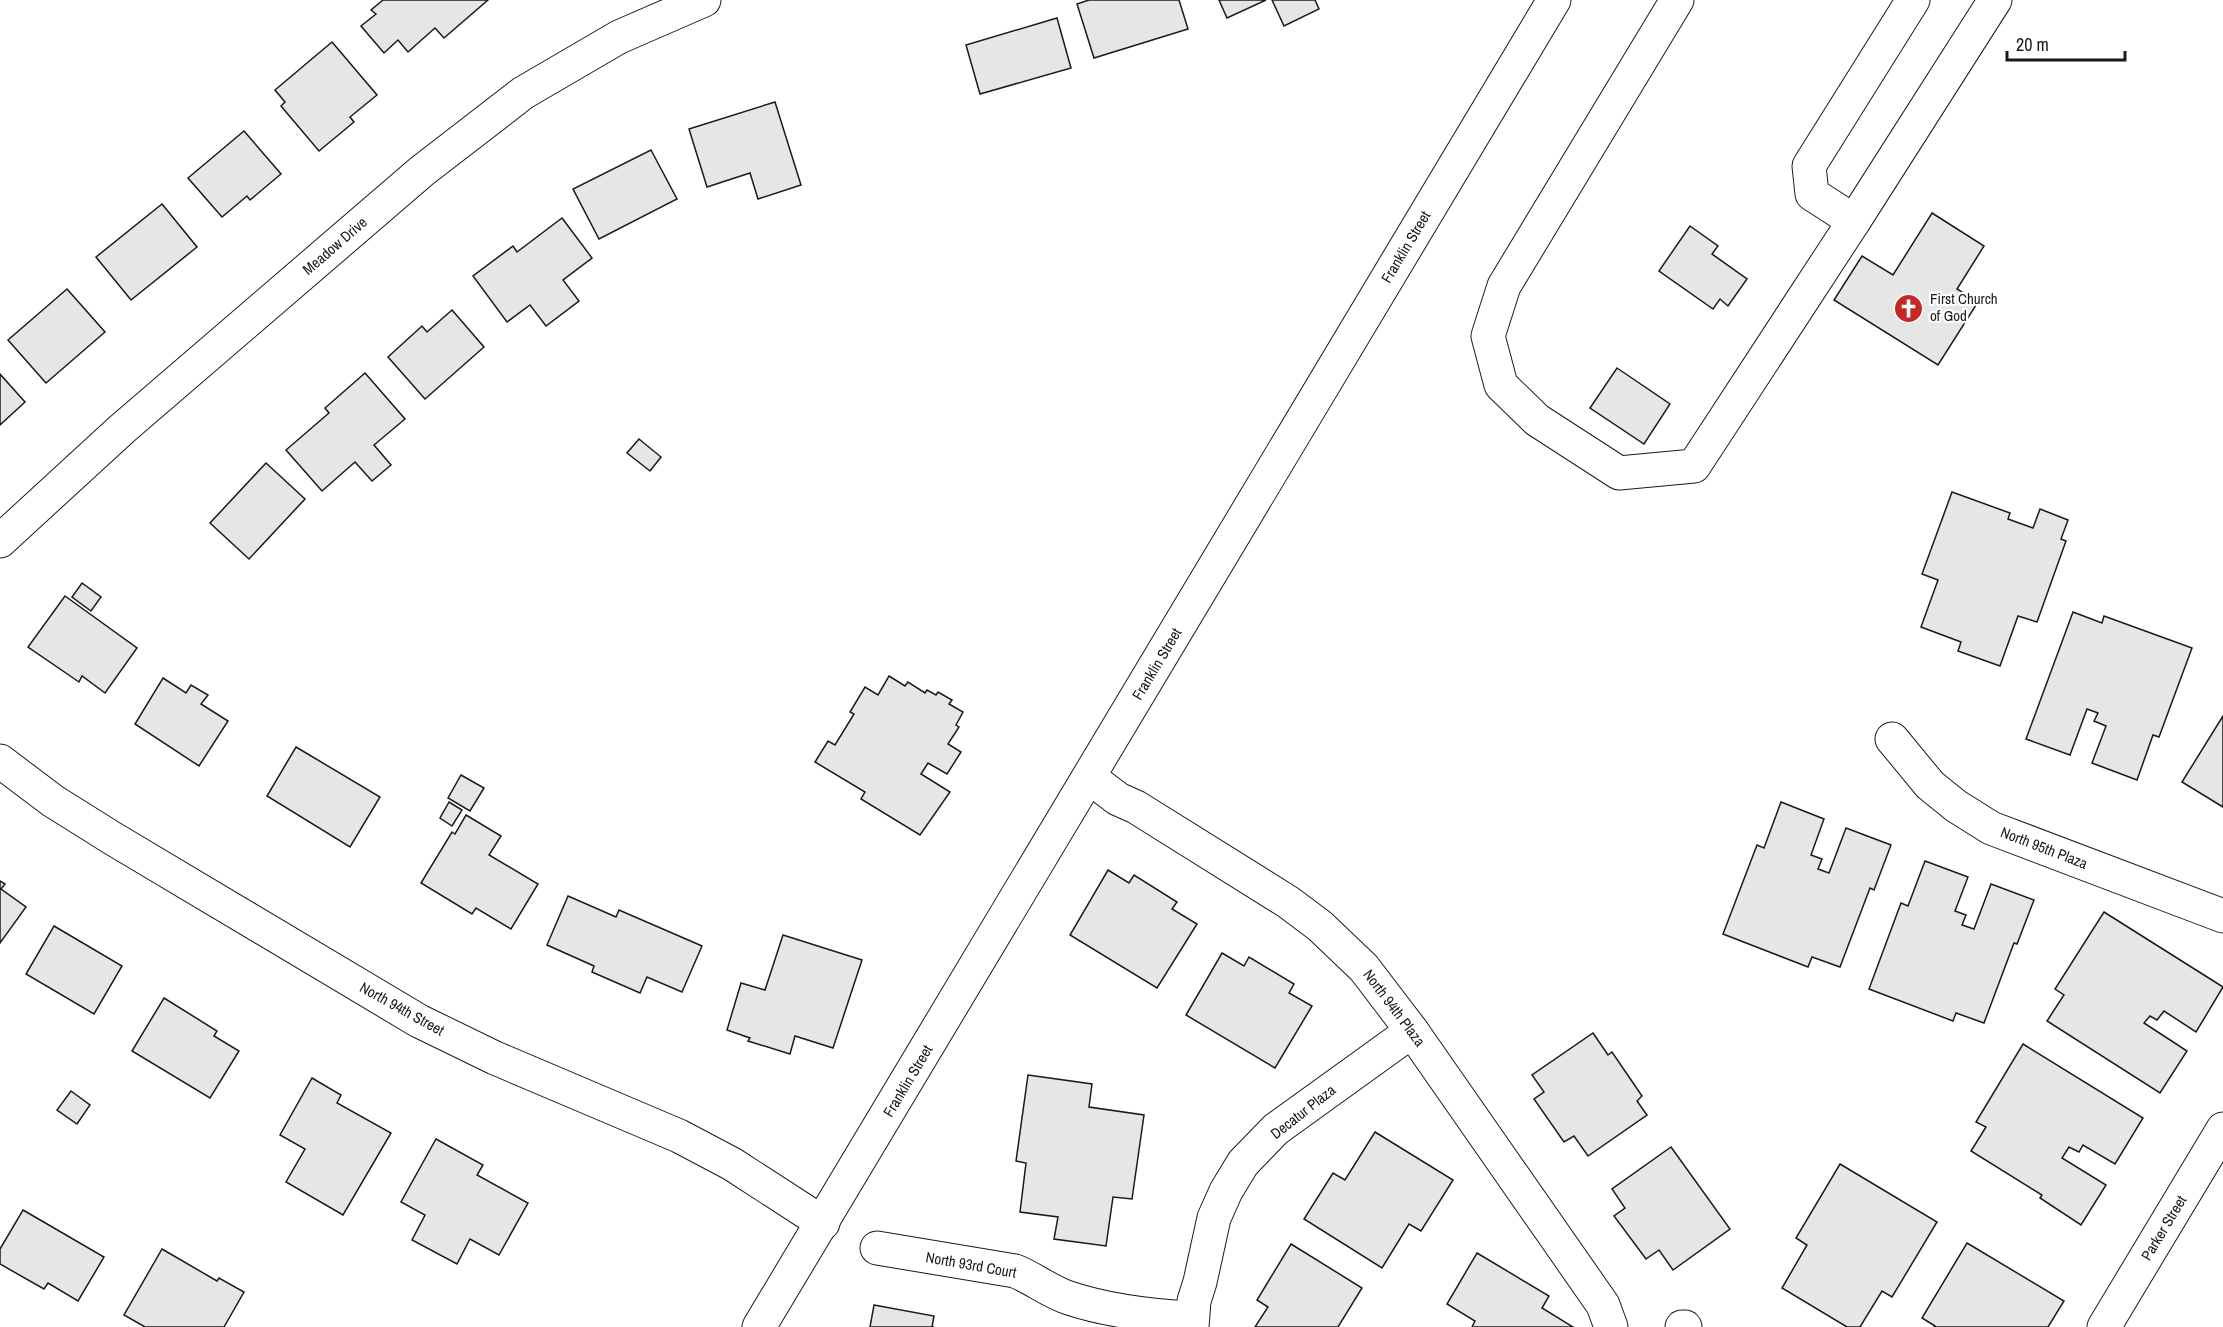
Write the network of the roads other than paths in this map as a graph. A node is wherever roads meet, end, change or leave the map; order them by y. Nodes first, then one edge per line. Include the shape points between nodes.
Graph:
1 (704, 0) edge
2 (1554, 0) edge
3 (1677, 0) edge
4 (1913, 0) edge
5 (1995, 0) edge
6 (1854, 221) junction
7 (0, 541) edge
8 (1892, 739) dead end
9 (0, 761) edge
10 (1089, 777) junction
11 (2223, 916) edge
12 (1412, 1031) junction
13 (2223, 1129) edge
14 (823, 1223) junction
15 (877, 1248) dead end
16 (1192, 1323) edge
17 (759, 1327) edge
18 (1611, 1327) edge
19 (2104, 1327) edge

1 - 7 street, Meadow Drive via 619,37 514,100 413,179 122,429
2 - 10 street, Franklin Street
3 - 6 street via 1504,286 1488,336 1501,385 1537,420 1619,473 1694,466
4 - 6 street via 1809,166 1812,194
5 - 6 street
8 - 11 street, North 95th Plaza via 1930,785 1991,828
9 - 14 street, North 94th Street via 112,838 419,1021 495,1058 679,1136 732,1164
10 - 12 street, North 94th Plaza via 1320,926 1364,968
10 - 14 street, Franklin Street
12 - 16 street, Decatur Plaza via 1276,1129 1244,1163 1214,1218
12 - 18 street, North 94th Plaza via 1603,1305
13 - 19 street, Parker Street
14 - 17 street, Franklin Street
15 - 16 street, North 93rd Court via 1015,1271 1067,1298

